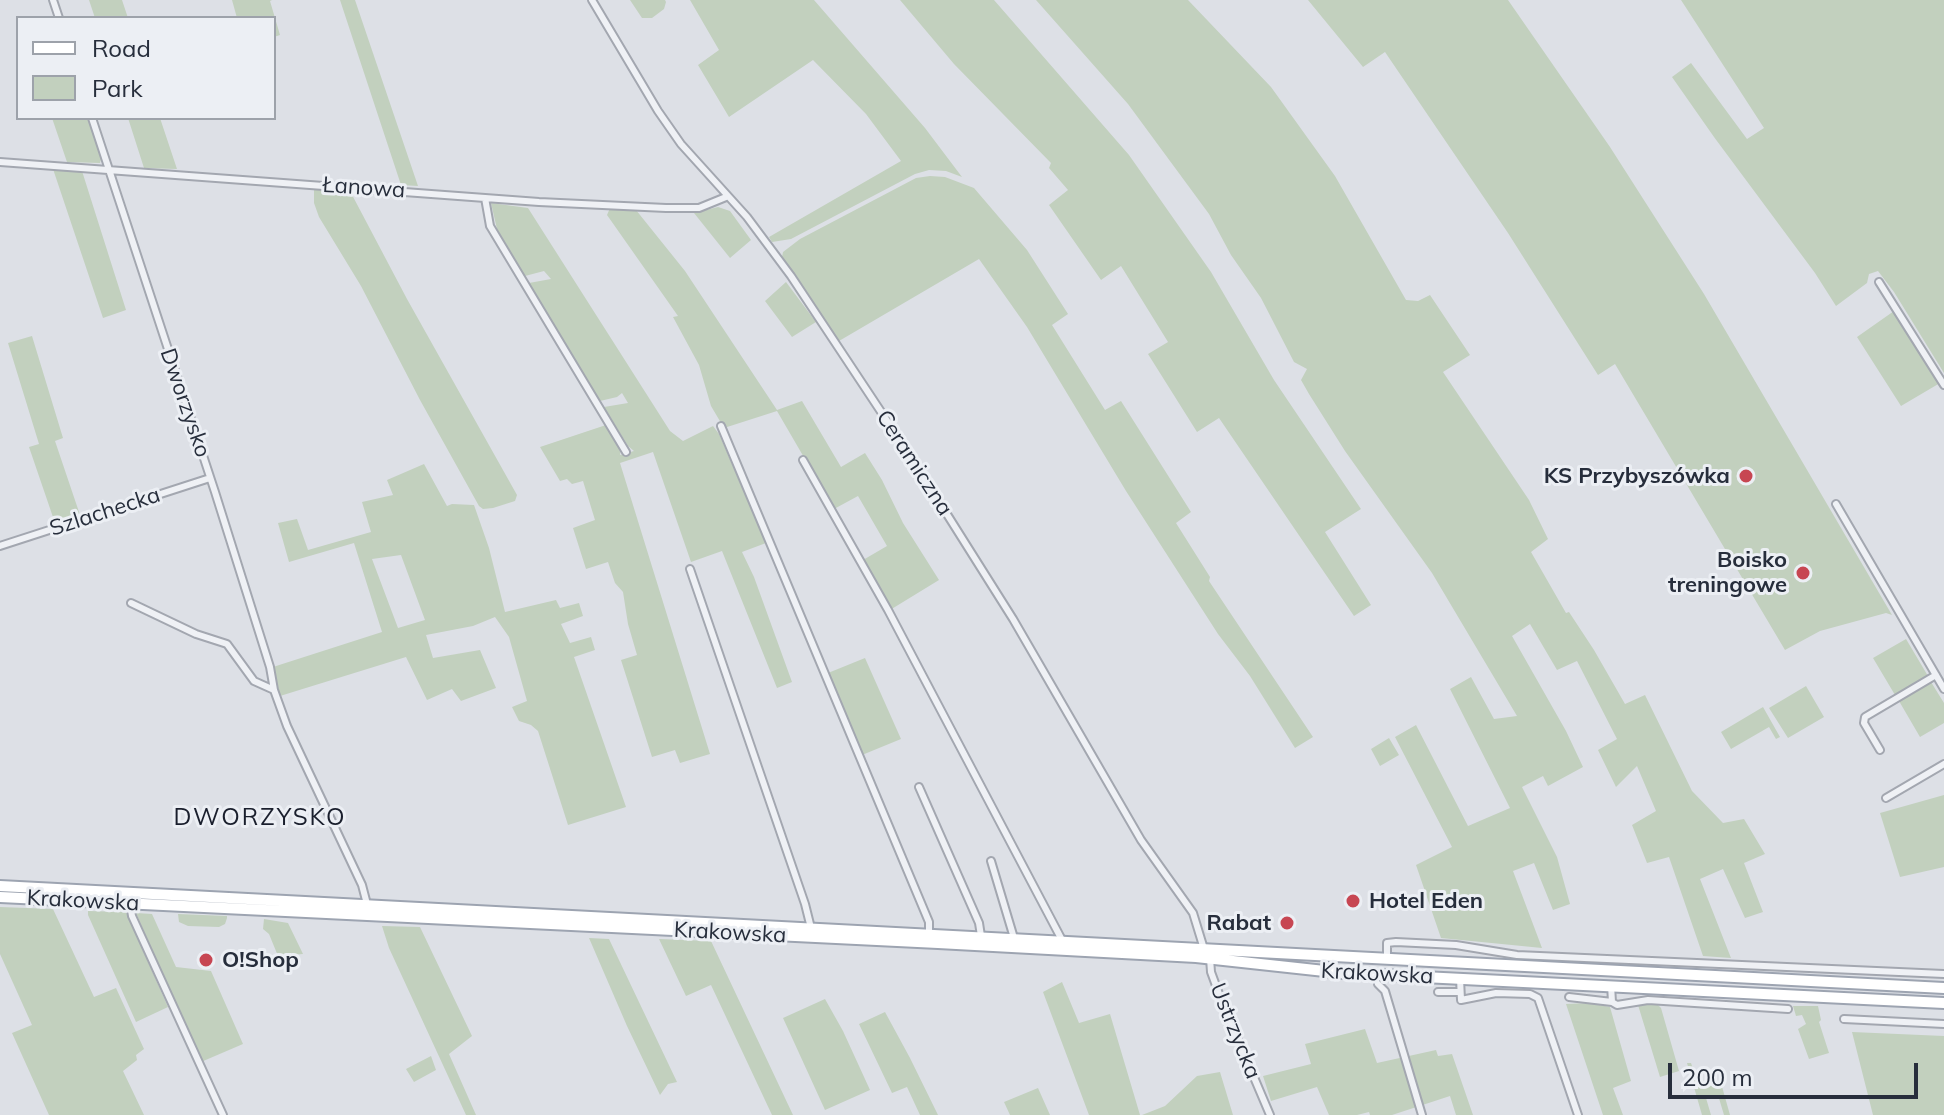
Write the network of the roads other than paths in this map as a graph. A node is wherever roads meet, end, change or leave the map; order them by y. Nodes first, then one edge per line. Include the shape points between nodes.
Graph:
1 (592, 0) edge
2 (93, 120) edge
3 (0, 162) edge
4 (108, 170) junction
5 (726, 197) junction
6 (485, 198) junction
7 (1879, 282) dead end
8 (1944, 385) edge
9 (721, 426) dead end
10 (626, 452) dead end
11 (803, 460) dead end
12 (210, 478) junction
13 (1836, 504) dead end
14 (0, 546) edge
15 (690, 569) dead end
16 (131, 603) dead end
17 (1936, 675) junction
18 (1944, 689) edge
19 (274, 690) junction
20 (1880, 750) dead end
21 (1944, 764) edge
22 (919, 787) dead end
23 (1886, 798) dead end
24 (991, 861) dead end
25 (0, 886) edge
26 (0, 897) edge
27 (130, 904) junction
28 (368, 910) junction
29 (811, 928) junction
30 (929, 934) junction
31 (981, 936) junction
32 (1014, 938) junction
33 (1062, 940) junction
34 (1203, 947) junction
35 (1210, 959) junction
36 (1387, 960) junction
37 (1944, 974) edge
38 (1460, 978) junction
39 (1378, 984) dead end
40 (1611, 985) junction
41 (1944, 988) edge
42 (1438, 992) dead end
43 (1460, 992) junction
44 (1569, 997) dead end
45 (1612, 1002) junction
46 (1944, 1003) edge
47 (1788, 1009) dead end
48 (1844, 1019) dead end
49 (1944, 1024) edge
50 (223, 1115) edge
51 (1270, 1115) edge
52 (1422, 1115) edge
53 (1578, 1115) edge

1 - 5 street, Ceramiczna via 658,111
2 - 4 street, Dworzysko
3 - 4 street, Łanowa
4 - 6 street, Łanowa
4 - 12 street, Dworzysko
5 - 6 street, Łanowa via 699,208
5 - 34 street, Ceramiczna via 791,276 909,454 1013,619 1141,840 1193,913
6 - 10 street via 490,226
7 - 8 street
9 - 30 street via 929,922
11 - 33 street
12 - 14 street, Szlachecka
12 - 19 street, Dworzysko
13 - 17 street
15 - 29 street
16 - 19 street via 227,644 254,681
17 - 18 street
17 - 20 street via 1865,717
19 - 28 street, Dworzysko via 362,885
21 - 23 street
22 - 31 street
24 - 32 street
25 - 28 main road, Krakowska
26 - 27 main road, Krakowska
27 - 28 main road, Krakowska
27 - 50 street
28 - 29 main road, Krakowska
28 - 35 main road, Krakowska
29 - 30 main road, Krakowska
30 - 31 main road, Krakowska
31 - 32 main road, Krakowska
32 - 33 main road, Krakowska
33 - 34 main road, Krakowska
34 - 35 street, Ustrzycka
34 - 36 main road, Krakowska
35 - 38 main road, Krakowska
35 - 51 street, Ustrzycka via 1222,1002
36 - 37 street, Krakowska via 1387,943 1396,942 1517,955
36 - 41 main road, Krakowska
38 - 40 main road, Krakowska
38 - 43 street, Krakowska
39 - 52 street via 1385,991
40 - 45 street
40 - 46 main road, Krakowska
42 - 43 street
43 - 53 street, Krakowska via 1461,1000 1496,993 1538,998
44 - 45 street
45 - 47 street
48 - 49 street

